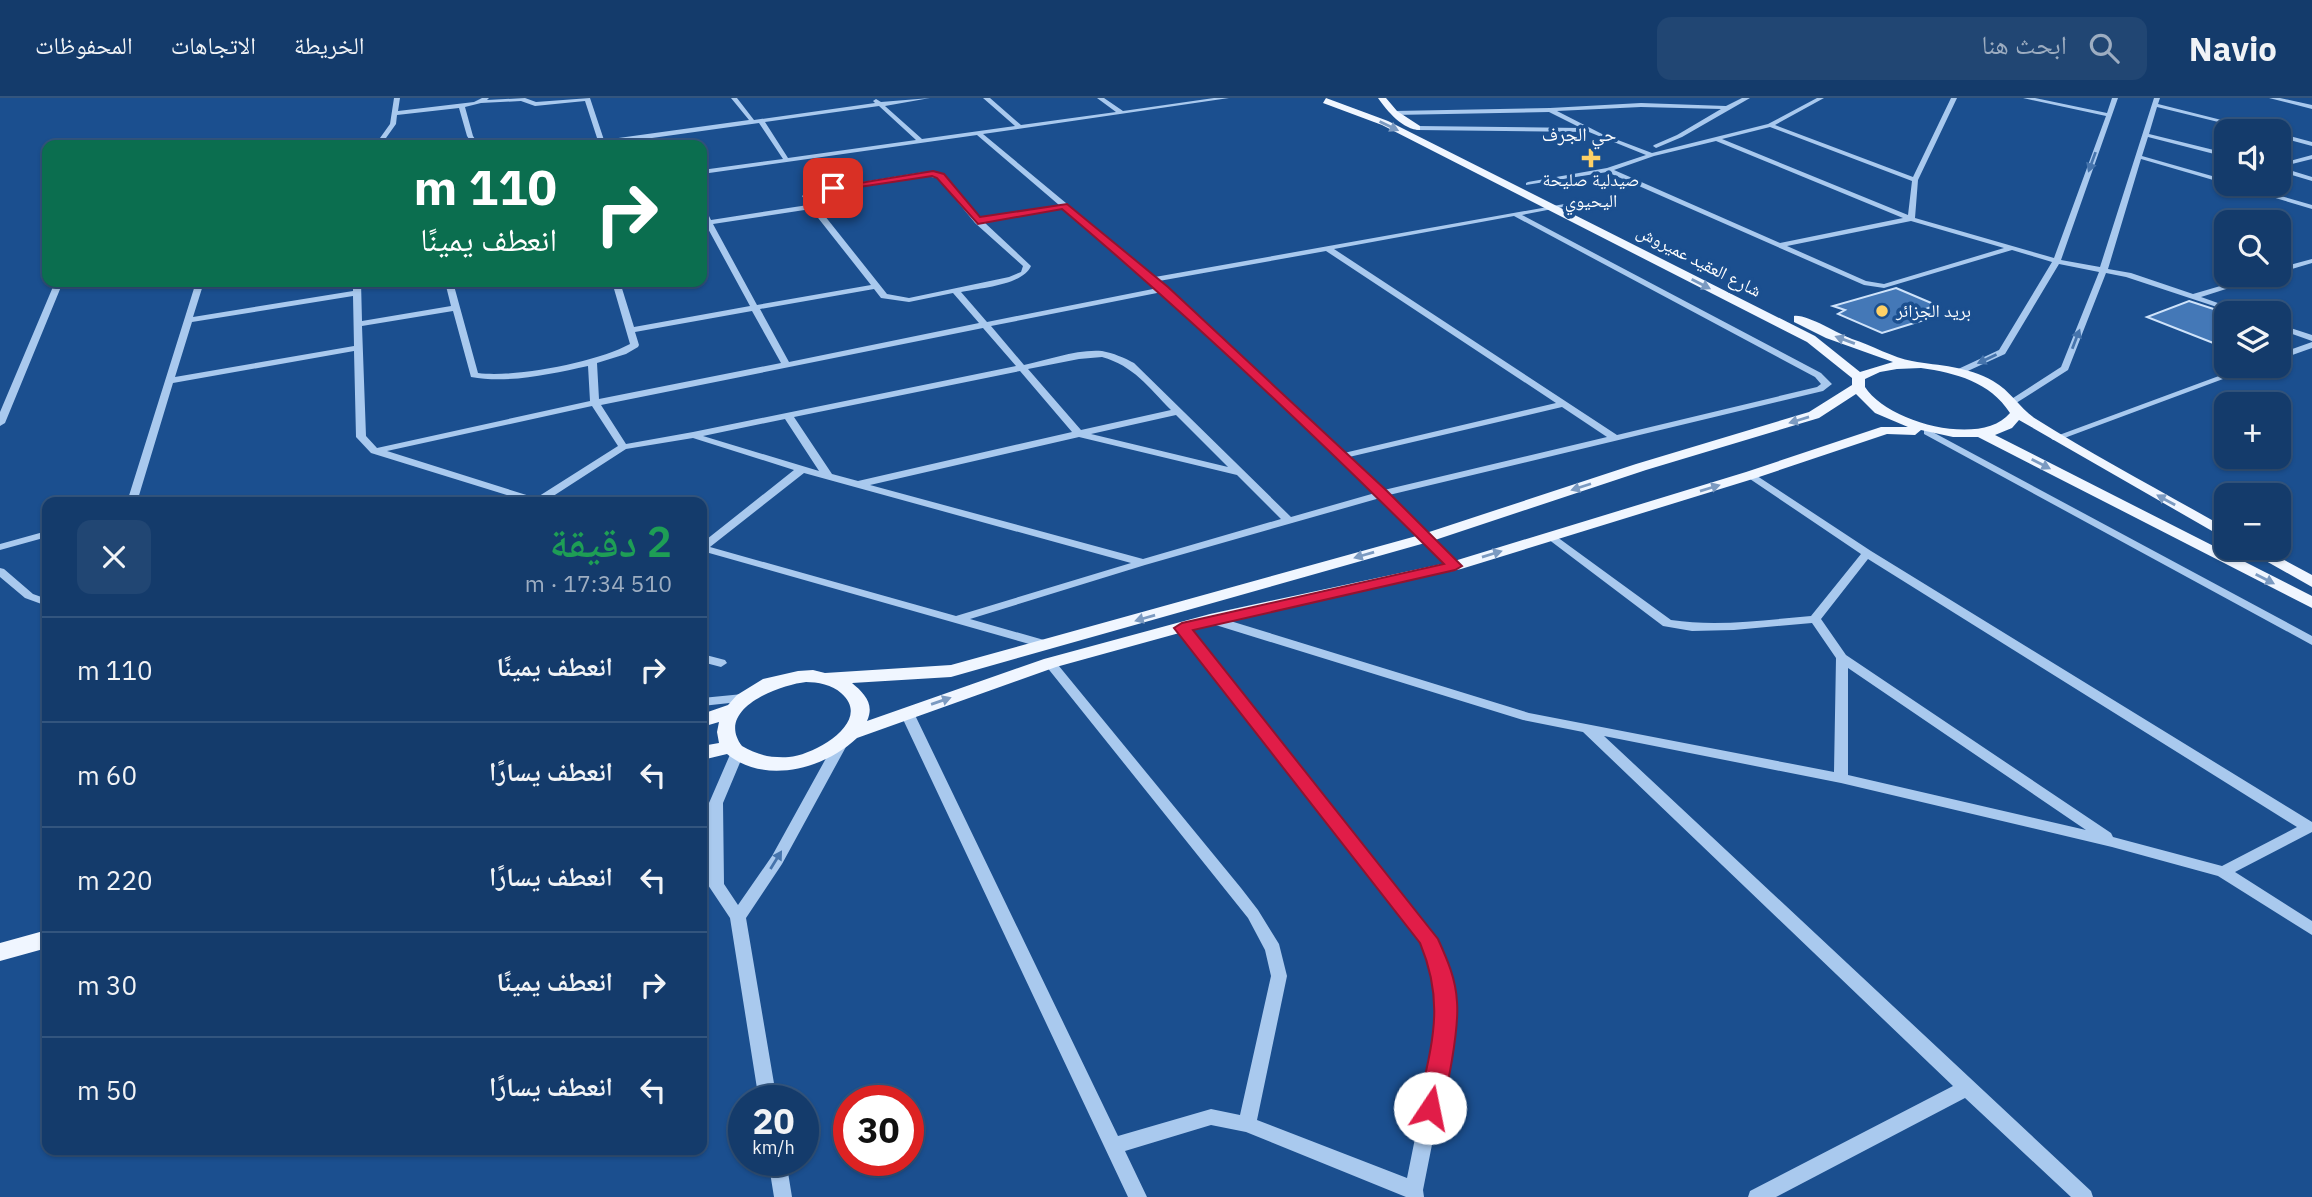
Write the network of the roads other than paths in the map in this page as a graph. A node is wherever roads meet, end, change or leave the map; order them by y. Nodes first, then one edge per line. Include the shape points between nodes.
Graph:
1 (397, 98) edge
2 (587, 98) edge
3 (734, 98) edge
4 (874, 98) edge
5 (928, 98) edge
6 (986, 98) edge
7 (1100, 98) edge
8 (1226, 98) edge
9 (1382, 98) edge
10 (1688, 98) edge
11 (1747, 98) edge
12 (1821, 98) edge
13 (1954, 98) edge
14 (2026, 98) edge
15 (2115, 98) edge
16 (2272, 98) edge
17 (1321, 99) edge
18 (485, 100) edge
19 (1368, 100) edge
20 (2155, 101) edge
21 (880, 104) junction
22 (1693, 104) junction
23 (462, 106) junction
24 (1725, 107) junction
25 (2312, 107) edge
26 (1550, 110) junction
27 (396, 113) junction
28 (1122, 113) junction
29 (1394, 113) junction
30 (2110, 115) junction
31 (2219, 119) edge
32 (761, 121) junction
33 (753, 122) junction
34 (1770, 125) junction
35 (1018, 126) junction
36 (1417, 128) junction
37 (1589, 130) junction
38 (977, 132) junction
39 (2146, 135) junction
40 (2291, 138) edge
41 (1717, 139) junction
42 (382, 140) edge
43 (473, 140) edge
44 (601, 140) edge
45 (637, 140) edge
46 (920, 140) junction
47 (2312, 144) edge
48 (1642, 151) junction
49 (2214, 152) edge
50 (1652, 155) junction
51 (2140, 157) junction
52 (2312, 157) edge
53 (786, 159) junction
54 (2291, 163) edge
55 (1608, 170) junction
56 (707, 171) edge
57 (2291, 172) edge
58 (2214, 179) edge
59 (2312, 179) edge
60 (1915, 180) junction
61 (1528, 184) junction
62 (2274, 196) edge
63 (1568, 204) junction
64 (814, 206) junction
65 (1064, 206) junction
66 (1551, 207) junction
67 (2312, 207) edge
68 (1515, 214) junction
69 (1911, 219) junction
70 (978, 221) junction
71 (707, 223) edge
72 (707, 226) edge
73 (1777, 246) junction
74 (1327, 248) junction
75 (2009, 249) junction
76 (2057, 261) junction
77 (2312, 261) edge
78 (2291, 267) edge
79 (2102, 269) junction
80 (1152, 280) junction
81 (876, 286) junction
82 (57, 287) edge
83 (198, 287) edge
84 (357, 287) edge
85 (450, 287) edge
86 (618, 287) edge
87 (2225, 287) edge
88 (1164, 289) junction
89 (955, 290) junction
90 (2194, 296) junction
91 (2214, 303) edge
92 (755, 307) junction
93 (456, 308) junction
94 (188, 320) junction
95 (358, 324) junction
96 (985, 327) junction
97 (631, 330) junction
98 (2291, 331) edge
99 (2312, 338) edge
100 (2312, 345) edge
101 (359, 348) junction
102 (2291, 352) edge
103 (592, 362) junction
104 (1909, 364) junction
105 (786, 365) junction
106 (1019, 367) junction
107 (1959, 372) junction
108 (2221, 378) edge
109 (169, 382) junction
110 (1858, 382) junction
111 (596, 402) junction
112 (1563, 404) junction
113 (2015, 407) junction
114 (1180, 411) junction
115 (789, 416) junction
116 (0, 423) edge
117 (1927, 432) junction
118 (1956, 433) junction
119 (1980, 433) junction
120 (1079, 434) junction
121 (693, 435) junction
122 (1615, 438) junction
123 (2056, 438) junction
124 (623, 447) junction
125 (375, 451) junction
126 (1342, 456) junction
127 (802, 469) junction
128 (1238, 472) junction
129 (1751, 475) junction
130 (828, 476) junction
131 (857, 484) junction
132 (1382, 494) junction
133 (134, 497) edge
134 (522, 497) edge
135 (546, 497) edge
136 (1289, 521) junction
137 (2214, 527) edge
138 (42, 535) edge
139 (1549, 536) junction
140 (1426, 538) junction
141 (707, 544) edge
142 (0, 547) edge
143 (707, 549) edge
144 (1867, 553) junction
145 (2273, 560) edge
146 (1141, 563) junction
147 (1455, 566) junction
148 (0, 571) edge
149 (2312, 582) edge
150 (42, 601) edge
151 (2312, 603) edge
152 (1815, 619) junction
153 (956, 620) junction
154 (1210, 620) junction
155 (1182, 628) junction
156 (2312, 641) edge
157 (1047, 645) junction
158 (1842, 657) junction
159 (707, 659) edge
160 (721, 663) dead end
161 (1050, 663) junction
162 (830, 678) junction
163 (707, 702) edge
164 (738, 704) junction
165 (907, 713) junction
166 (707, 719) edge
167 (1588, 729) junction
168 (847, 739) junction
169 (734, 750) junction
170 (707, 753) edge
171 (1841, 778) junction
172 (2310, 826) edge
173 (2112, 842) junction
174 (2224, 872) junction
175 (738, 917) junction
176 (2312, 929) edge
177 (42, 940) edge
178 (0, 953) edge
179 (765, 1085) edge
180 (1967, 1088) junction
181 (1247, 1124) junction
182 (1114, 1146) junction
183 (780, 1176) edge
184 (1415, 1193) edge
185 (783, 1197) edge
186 (1138, 1197) edge
187 (1758, 1197) edge
188 (2084, 1197) edge

1 - 27 street
2 - 18 street via 535,104 517,99
2 - 44 street
3 - 33 street
4 - 21 street
5 - 21 street
6 - 35 street
7 - 28 street
8 - 28 street
9 - 29 main road, شارع العقيد عميروش
10 - 22 street
11 - 24 street
12 - 34 street
13 - 60 street
14 - 30 street
15 - 30 street
16 - 25 street
17 - 19 main road
17 -> 66 main road, شارع العقيد عميروش via 1385,123
18 - 23 street
20 - 31 street
20 - 39 street
21 - 32 street
21 - 46 street
22 - 24 street
22 - 26 street
23 - 27 street
23 - 43 street
24 - 48 street via 1682,136
26 - 29 street
26 - 37 street
27 - 42 street
28 - 35 street
29 - 36 main road, شارع العقيد عميروش
30 -> 76 street
32 - 33 street
32 - 53 street
33 - 45 street
34 - 41 street
34 - 60 street
35 - 38 street
36 - 37 street
36 - 61 main road, شارع العقيد عميروش
37 - 48 street
38 - 46 street
38 - 65 street
39 - 49 street
39 - 51 street
40 - 47 street
41 - 50 street
41 - 69 street
46 - 53 street
48 - 50 street
50 - 55 street
51 - 58 street
51 - 79 street
52 - 54 street
53 - 56 street
55 - 61 street
55 - 73 street
57 - 59 street
60 - 69 street
61 - 63 main road, شارع العقيد عميروش
62 - 67 street
63 - 66 street
104 -> 63 main road, شارع العقيد عميروش via 1830,335
64 - 70 street via 805,196 810,192 933,173
64 - 71 street
64 - 81 street
65 - 70 street
65 - 80 street
66 - 68 street
66 -> 110 main road, شارع العقيد عميروش via 1811,340
68 - 74 street
68 - 122 street via 1818,374 1827,384
69 - 73 street
69 - 75 street
70 - 89 street via 1026,269 1011,279
72 - 92 street
73 - 75 street via 1855,280 1884,286
74 - 80 street
74 - 112 street
75 - 76 street
76 - 79 street
76 -> 107 street via 2002,352
77 - 78 street
79 - 90 street
113 -> 79 street via 2065,368
80 - 88 street
81 - 89 street via 884,296 899,300
81 - 92 street
82 - 116 street
83 - 94 street
84 - 94 street
84 - 95 street
85 - 93 street
86 - 97 street
87 - 90 street
88 - 96 street
88 - 126 street
89 - 96 street
90 - 91 street
92 - 97 street
92 - 105 street
93 - 95 street
93 - 103 street via 474,375 500,377
94 - 109 street
95 - 101 street
96 - 105 street
96 - 106 street
97 - 103 street via 635,345
98 - 99 street
100 - 102 street
101 - 109 street
101 - 125 street via 361,437
103 - 111 street
104 - 107 main road
104 - 110 main road via 1878,367
105 - 111 street
106 - 114 street via 1102,354 1131,365
106 - 115 street
106 - 120 street
107 - 113 main road via 1991,386
108 - 123 street
109 - 133 street
110 - 118 main road, شارع العقيد عميروش via 1865,398 1880,410
110 -> 140 main road via 1814,415
111 - 124 street
111 - 125 street
112 - 122 street
112 - 126 street
113 - 119 main road via 2013,423
113 - 123 main road
114 - 120 street
114 - 128 street
115 - 121 street
115 - 130 street
117 - 118 main road
117 - 129 main road via 1886,430
117 - 156 street
118 - 119 main road
119 -> 151 main road
120 - 128 street
120 - 131 street
121 - 124 street
121 - 127 street
122 - 132 street
137 -> 123 main road
124 - 135 street
125 - 134 street
126 - 132 street
127 - 130 street
127 - 141 street
128 - 136 street
139 -> 129 main road
129 - 144 street
130 - 131 street
131 - 146 street
132 - 136 street
132 - 140 street
136 - 146 street
138 - 142 street
147 -> 139 main road
139 - 152 street via 1667,623 1724,626
140 - 147 street
140 -> 157 main road
143 - 153 street
144 - 152 street
144 - 172 street
145 - 149 main road
146 - 153 street
147 - 154 main road
148 - 150 street
152 - 158 street
153 - 157 street
154 - 155 main road
154 - 167 street via 1528,717
155 - 161 main road
155 - 184 street via 1428,939 1442,971 1447,1003 1441,1054
157 - 162 main road via 951,671
158 - 171 street
158 - 173 street
159 - 160 street
165 -> 161 main road
161 - 181 street via 1236,892 1273,949 1279,976
162 - 164 main road via 785,679 758,688
162 - 168 main road via 857,695 862,708
163 - 164 street
164 - 166 main road
164 - 169 main road via 725,729
165 - 168 main road
165 - 182 street
167 - 171 street
167 - 180 street
168 - 169 main road via 810,760 774,765 753,761
175 -> 168 street
169 - 170 main road
169 - 175 street via 716,803 714,849 716,885
171 - 173 street
172 - 174 street
173 - 174 street
174 - 176 street
175 - 179 street
177 - 178 main road
180 - 187 street
180 - 188 street
181 - 182 street via 1211,1117
181 - 184 street
182 - 186 street
183 - 185 street

